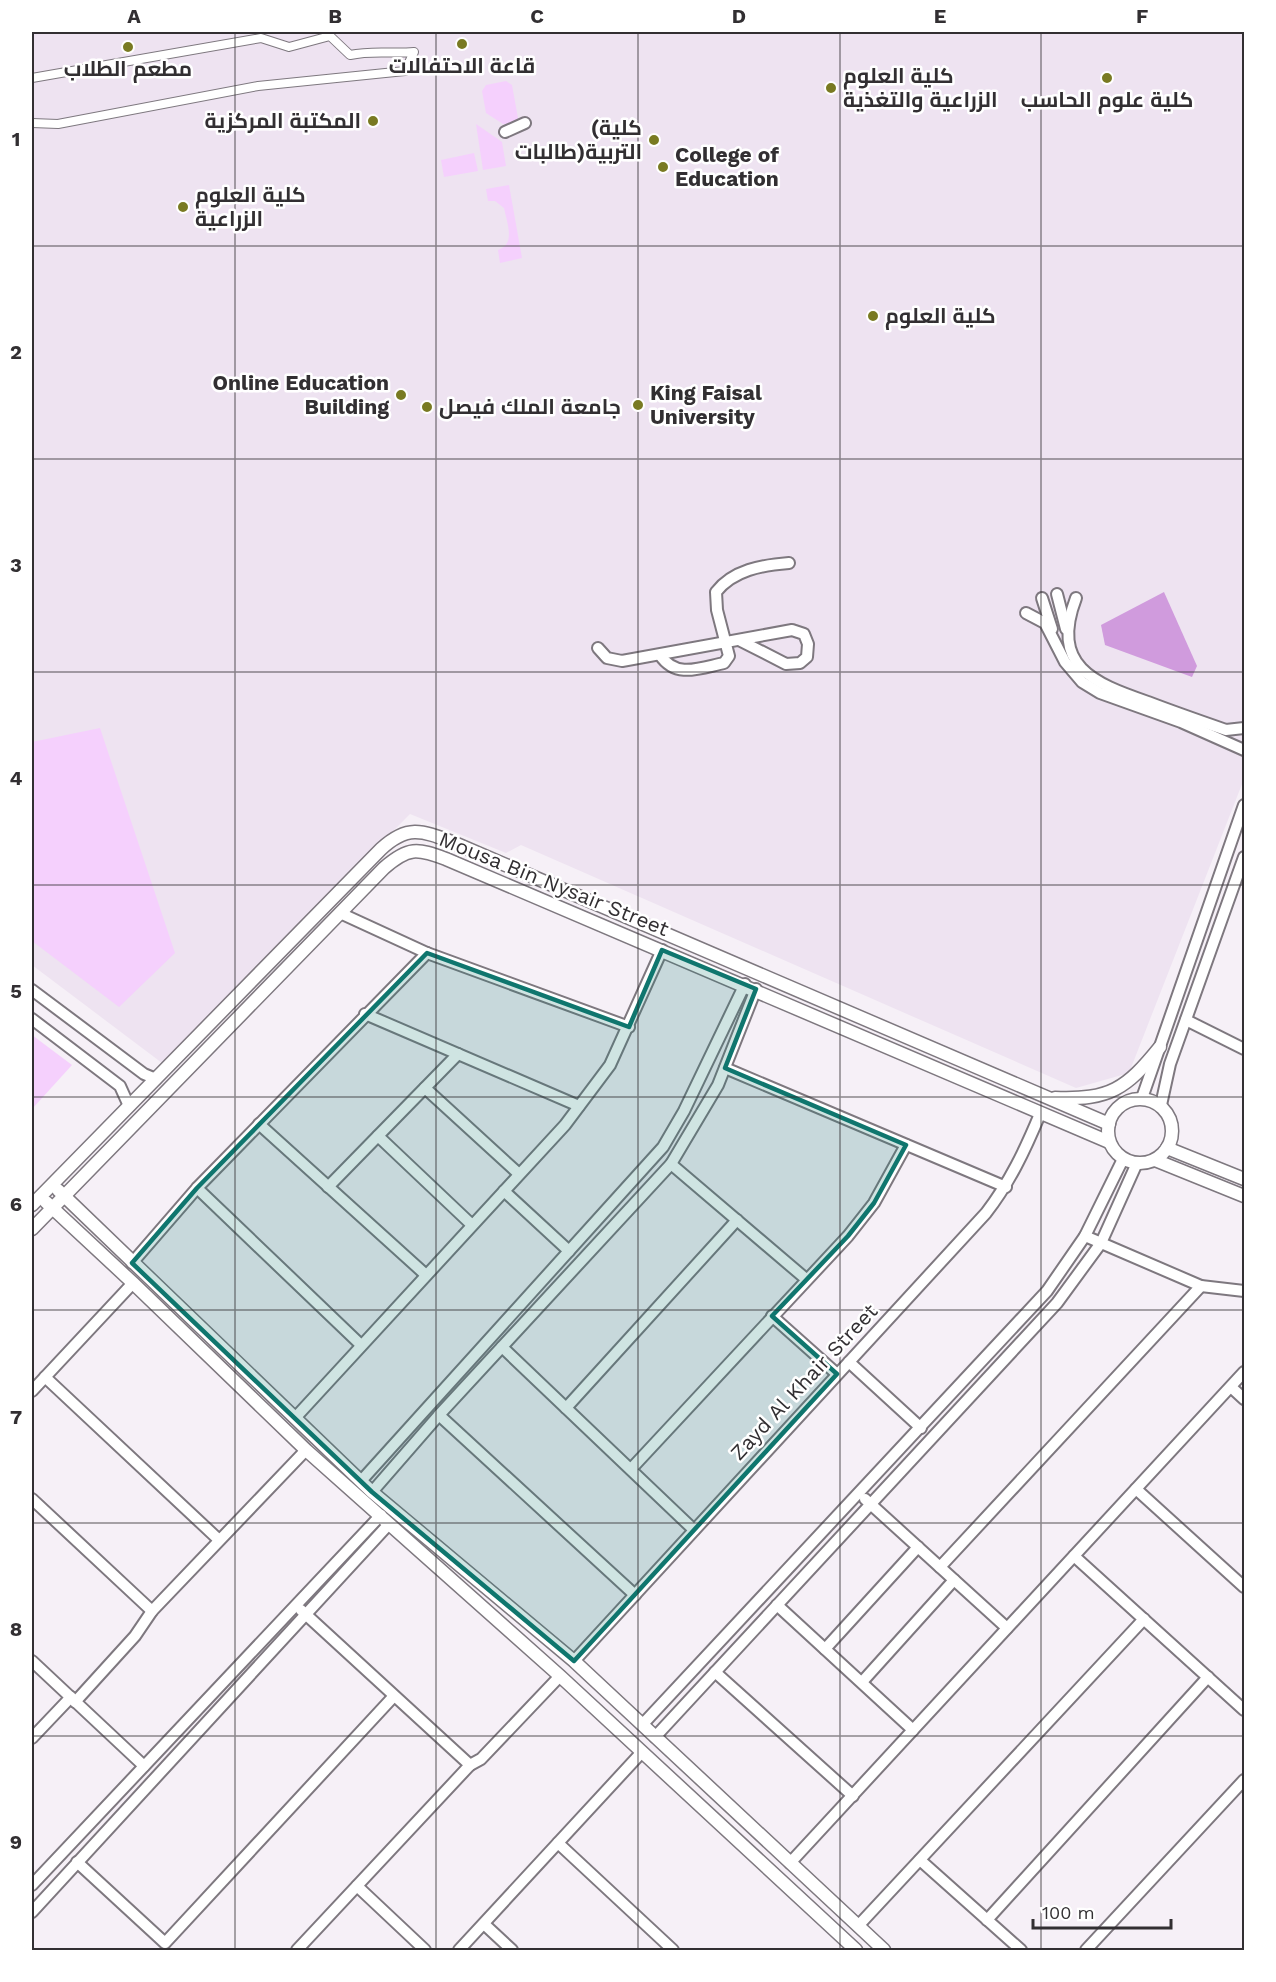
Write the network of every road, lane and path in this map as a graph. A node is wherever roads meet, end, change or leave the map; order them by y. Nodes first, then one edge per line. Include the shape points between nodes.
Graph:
1 (32, 78) edge
2 (32, 123) edge
3 (525, 123) dead end
4 (505, 132) dead end
5 (789, 563) dead end
6 (1057, 594) dead end
7 (1042, 598) dead end
8 (1076, 598) dead end
9 (1026, 613) dead end
10 (1067, 633) junction
11 (1054, 638) junction
12 (741, 641) junction
13 (726, 644) junction
14 (598, 648) dead end
15 (660, 655) junction
16 (1245, 728) edge
17 (1245, 750) edge
18 (1245, 805) edge
19 (1245, 858) edge
20 (340, 913) junction
21 (662, 950) junction
22 (427, 953) junction
23 (751, 987) junction
24 (32, 990) edge
25 (365, 1014) junction
26 (32, 1019) edge
27 (1186, 1020) junction
28 (629, 1027) junction
29 (1160, 1047) junction
30 (1245, 1049) edge
31 (458, 1054) junction
32 (725, 1068) junction
33 (156, 1079) junction
34 (425, 1088) junction
35 (1048, 1098) junction
36 (1142, 1098) junction
37 (1161, 1105) junction
38 (129, 1106) junction
39 (579, 1106) junction
40 (1040, 1114) junction
41 (259, 1124) junction
42 (1108, 1124) junction
43 (378, 1136) junction
44 (1110, 1142) junction
45 (906, 1145) junction
46 (1167, 1148) junction
47 (1123, 1159) junction
48 (1155, 1160) junction
49 (1137, 1163) junction
50 (671, 1164) junction
51 (519, 1174) junction
52 (1245, 1179) edge
53 (52, 1184) junction
54 (328, 1187) junction
55 (1006, 1187) junction
56 (197, 1188) junction
57 (504, 1191) junction
58 (63, 1195) junction
59 (1245, 1196) edge
60 (35, 1201) edge
61 (52, 1207) junction
62 (737, 1220) junction
63 (472, 1225) junction
64 (32, 1229) edge
65 (590, 1229) junction
66 (1085, 1236) junction
67 (600, 1239) junction
68 (1101, 1243) junction
69 (569, 1251) junction
70 (132, 1263) junction
71 (426, 1275) junction
72 (806, 1278) junction
73 (134, 1283) junction
74 (1201, 1286) junction
75 (1245, 1291) edge
76 (772, 1316) junction
77 (361, 1345) junction
78 (502, 1347) junction
79 (849, 1362) junction
80 (1245, 1372) edge
81 (837, 1374) junction
82 (45, 1377) junction
83 (1231, 1387) junction
84 (32, 1391) edge
85 (1245, 1399) edge
86 (566, 1408) junction
87 (439, 1415) junction
88 (295, 1418) junction
89 (921, 1428) junction
90 (306, 1450) junction
91 (631, 1469) junction
92 (361, 1481) junction
93 (1136, 1489) junction
94 (372, 1492) junction
95 (859, 1494) junction
96 (32, 1499) edge
97 (870, 1504) junction
98 (385, 1519) junction
99 (694, 1530) junction
100 (218, 1539) junction
101 (918, 1547) junction
102 (1074, 1556) junction
103 (940, 1567) junction
104 (954, 1580) junction
105 (1245, 1587) edge
106 (635, 1595) junction
107 (296, 1605) junction
108 (777, 1605) junction
109 (152, 1611) junction
110 (306, 1615) junction
111 (1144, 1619) junction
112 (1007, 1629) junction
113 (825, 1649) junction
114 (32, 1661) edge
115 (574, 1661) junction
116 (715, 1672) junction
117 (560, 1676) junction
118 (1208, 1677) junction
119 (862, 1682) junction
120 (394, 1696) junction
121 (73, 1699) junction
122 (1245, 1710) edge
123 (642, 1725) junction
124 (913, 1730) junction
125 (655, 1737) junction
126 (32, 1738) edge
127 (642, 1752) junction
128 (144, 1766) junction
129 (470, 1766) junction
130 (1245, 1780) edge
131 (853, 1796) junction
132 (558, 1843) junction
133 (920, 1860) junction
134 (77, 1862) junction
135 (790, 1863) junction
136 (32, 1885) edge
137 (357, 1886) junction
138 (32, 1912) edge
139 (987, 1920) junction
140 (484, 1924) junction
141 (858, 1926) junction
142 (169, 1947) edge
143 (297, 1950) edge
144 (425, 1950) edge
145 (459, 1950) edge
146 (512, 1950) edge
147 (672, 1950) edge
148 (856, 1950) edge
149 (884, 1950) edge
150 (1021, 1950) edge
151 (1086, 1950) edge

1 - 2 street via 261,38 289,47 330,36 350,55 374,50 384,54 414,52 405,71 258,86 58,124
3 - 4 street
5 - 13 street via 751,569 725,580 716,592
6 - 10 street
7 - 11 street
8 - 10 street
9 - 11 street via 1045,623
10 - 16 street via 1077,665 1095,682 1226,730
11 - 17 street via 1065,662 1082,682 1100,693
12 - 12 street via 792,630 804,634 807,657 800,663 786,664
12 - 13 street
13 - 15 street
13 - 15 street via 729,656 724,663 682,672 666,665
14 - 15 street via 612,660
18 - 29 street
19 - 27 street
20 - 21 street, Mousa Bin Nysair Street via 397,856 415,850 446,859
20 - 22 street
20 - 58 street, Mousa Bin Nysair Street
21 - 23 street, Mousa Bin Nysair Street
21 - 28 street
22 - 25 street
22 - 28 street
23 - 32 street
23 - 40 street, Mousa Bin Nysair Street
23 - 65 street via 663,1147
24 - 33 street
25 - 31 street
25 - 41 street
26 - 38 street via 120,1086
27 - 30 street
27 - 37 street via 1163,1087
28 - 39 street via 610,1065
29 - 35 street via 1138,1074 1113,1092 1091,1098
29 - 36 street
31 - 34 street
31 - 39 street
32 - 45 street
32 - 50 street
33 - 35 street, Mousa Bin Nysair Street via 392,838 417,831 452,842
33 - 38 street, Mousa Bin Nysair Street
34 - 43 street
34 - 51 street
35 - 42 street, Mousa Bin Nysair Street
36 - 37 street
36 - 42 street via 1122,1104
37 - 46 street via 1172,1123 1173,1134
38 - 53 street, Mousa Bin Nysair Street
39 - 51 street
40 - 44 street, Mousa Bin Nysair Street
40 - 55 street, Zayd Al Khair Street
41 - 54 street
41 - 56 street
42 - 44 street
43 - 54 street
43 - 63 street
44 - 47 street
45 - 55 street
45 - 72 street via 874,1203
46 - 48 street
46 - 52 street
47 - 49 street
47 - 66 street
48 - 49 street
48 - 59 street
49 - 68 street
50 - 62 street
50 - 67 street
51 - 57 street
53 - 58 street
53 - 60 street, Mousa Bin Nysair Street
54 - 71 street
55 - 79 street, Zayd Al Khair Street
56 - 70 street
56 - 77 street
57 - 63 street
57 - 69 street
58 - 61 street, Mousa Bin Nysair Street
58 - 70 street
60 - 61 street
61 - 64 street, Mousa Bin Nysair Street
61 - 73 street
62 - 72 street
62 - 86 street
63 - 71 street
65 - 67 street
65 - 69 street
66 - 68 street
66 - 89 street via 1047,1291
67 - 78 street
68 - 74 street
68 - 97 street via 1057,1303
69 - 92 street
70 - 88 street
71 - 77 street
72 - 76 street
73 - 82 street
73 - 90 street
74 - 75 street
74 - 103 street
76 - 81 street
76 - 91 street
77 - 88 street
78 - 86 street
78 - 87 street
79 - 81 street, Zayd Al Khair Street
79 - 89 street
80 - 83 street
81 - 99 street, Zayd Al Khair Street
82 - 84 street
82 - 100 street
83 - 85 street
83 - 93 street
86 - 91 street
87 - 94 street
87 - 106 street
88 - 92 street
89 - 95 street
90 - 98 street
90 - 100 street
91 - 99 street
92 - 94 street
93 - 102 street
93 - 105 street
94 - 115 street
95 - 97 street
95 - 123 street
96 - 109 street
97 - 101 street
97 - 108 street
98 - 107 street
98 - 110 street
98 - 117 street
99 - 106 street, Zayd Al Khair Street
100 - 109 street
101 - 103 street
101 - 113 street
102 - 111 street
102 - 112 street
103 - 104 street
104 - 112 street
104 - 119 street
106 - 115 street, Zayd Al Khair Street
107 - 110 street
107 - 128 street
108 - 113 street
108 - 116 street
109 - 121 street via 135,1636
110 - 120 street
110 - 134 street
111 - 118 street
111 - 133 street
112 - 124 street
113 - 119 street
114 - 121 street
115 - 123 street
116 - 125 street
116 - 131 street
117 - 127 street
117 - 129 street
118 - 122 street
118 - 139 street
119 - 124 street
120 - 129 street
120 - 142 street
121 - 126 street
121 - 128 street
123 - 125 street
124 - 131 street
125 - 135 street
127 - 132 street
127 - 148 street
128 - 136 street
129 - 137 street
130 - 151 street
131 - 135 street
132 - 140 street
132 - 147 street
133 - 139 street
133 - 141 street
134 - 138 street
134 - 142 street
135 - 141 street
137 - 143 street
137 - 144 street
139 - 150 street
140 - 145 street
140 - 146 street
141 - 149 street

